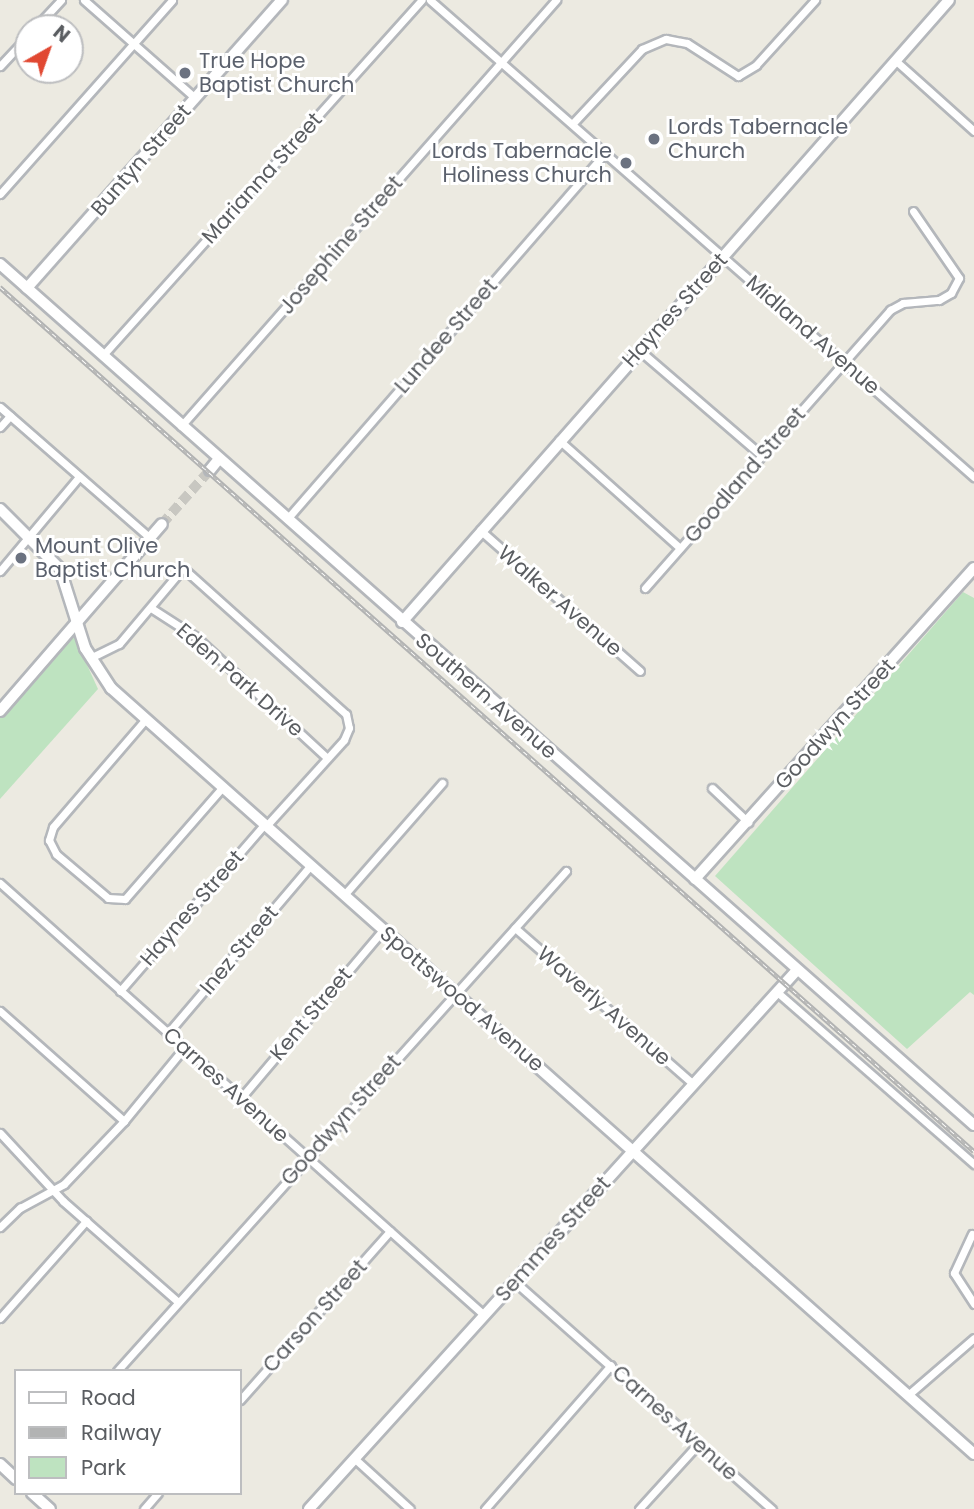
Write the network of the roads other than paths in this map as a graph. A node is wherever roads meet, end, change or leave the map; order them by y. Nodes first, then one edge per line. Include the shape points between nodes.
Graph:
1 (61, 0) edge
2 (84, 0) edge
3 (172, 0) edge
4 (282, 0) edge
5 (421, 0) edge
6 (430, 0) edge
7 (556, 0) edge
8 (815, 0) edge
9 (949, 0) edge
10 (48, 14) edge
11 (134, 44) junction
12 (14, 51) edge
13 (504, 61) junction
14 (895, 61) junction
15 (0, 66) edge
16 (195, 98) junction
17 (574, 122) junction
18 (974, 131) edge
19 (605, 153) junction
20 (0, 194) edge
21 (913, 211) dead end
22 (723, 255) junction
23 (0, 264) edge
24 (27, 288) junction
25 (639, 350) junction
26 (103, 355) junction
27 (844, 361) junction
28 (0, 407) edge
29 (10, 416) junction
30 (181, 426) junction
31 (0, 427) edge
32 (559, 440) junction
33 (761, 455) junction
34 (218, 460) junction
35 (210, 470) tunnel mouth
36 (79, 477) junction
37 (974, 477) edge
38 (0, 509) edge
39 (287, 519) junction
40 (162, 524) tunnel mouth
41 (480, 530) junction
42 (31, 536) junction
43 (150, 538) junction
44 (680, 548) junction
45 (974, 568) edge
46 (0, 572) edge
47 (645, 588) dead end
48 (151, 608) junction
49 (78, 620) junction
50 (402, 622) junction
51 (90, 658) junction
52 (640, 671) dead end
53 (0, 711) edge
54 (145, 720) junction
55 (326, 757) junction
56 (442, 783) dead end
57 (222, 788) junction
58 (712, 788) dead end
59 (748, 822) junction
60 (265, 825) junction
61 (310, 866) junction
62 (566, 871) dead end
63 (695, 879) junction
64 (0, 883) edge
65 (344, 895) junction
66 (515, 928) junction
67 (383, 930) junction
68 (797, 970) junction
69 (120, 991) junction
70 (777, 992) junction
71 (456, 994) junction
72 (0, 1010) edge
73 (167, 1034) junction
74 (184, 1048) junction
75 (693, 1084) junction
76 (240, 1098) junction
77 (124, 1121) junction
78 (974, 1125) edge
79 (0, 1133) edge
80 (634, 1150) junction
81 (307, 1157) junction
82 (974, 1164) edge
83 (53, 1191) junction
84 (86, 1222) junction
85 (0, 1227) edge
86 (390, 1231) junction
87 (972, 1234) edge
88 (515, 1282) junction
89 (178, 1302) junction
90 (974, 1304) edge
91 (484, 1315) junction
92 (0, 1318) edge
93 (974, 1338) edge
94 (611, 1365) junction
95 (119, 1369) edge
96 (908, 1395) junction
97 (242, 1398) edge
98 (699, 1443) junction
99 (974, 1454) edge
100 (355, 1460) junction
101 (0, 1464) edge
102 (14, 1477) edge
103 (34, 1495) edge
104 (156, 1495) edge
105 (50, 1509) edge
106 (144, 1509) edge
107 (309, 1509) edge
108 (410, 1509) edge
109 (485, 1509) edge
110 (639, 1509) edge
111 (772, 1509) edge

1 - 10 street
2 - 11 street
3 - 11 street
4 - 16 street, Buntyn Street
5 - 26 street, Marianna Street
6 - 13 street, Midland Avenue
7 - 13 street, Josephine Street
8 - 17 street via 756,65 738,76 687,43 666,39 642,49
9 - 14 street, Haynes Street
11 - 16 street
11 - 20 street
12 - 15 street
13 - 17 street, Midland Avenue
13 - 30 street, Josephine Street
14 - 18 street
14 - 22 street, Haynes Street
16 - 24 street, Buntyn Street
17 - 19 street, Midland Avenue
19 - 22 street, Midland Avenue
19 - 39 street, Lundee Street
21 - 27 street, Goodland Street via 959,278 951,293 939,300 903,303 890,310
22 - 25 street, Haynes Street
22 - 27 street, Midland Avenue
23 - 24 street, Southern Avenue
24 - 26 street, Southern Avenue
25 - 32 street, Haynes Street
25 - 33 street
26 - 30 street, Southern Avenue
27 - 33 street, Goodland Street
27 - 37 street, Midland Avenue
28 - 29 street
29 - 31 street
29 - 36 street
30 - 34 street, Southern Avenue
32 - 41 street, Haynes Street
32 - 44 street
33 - 44 street, Goodland Street
34 - 35 street
34 - 39 street, Southern Avenue
36 - 42 street
36 - 43 street
38 - 42 street, Spottswood Avenue
39 - 50 street, Southern Avenue
40 - 43 street
41 - 50 street, Haynes Street
41 - 52 street, Walker Avenue
42 - 46 street
42 - 49 street, Spottswood Avenue via 60,569
43 - 49 street
44 - 47 street, Goodland Street
45 - 59 street, Goodwyn Street
48 - 51 street via 119,644
48 - 55 street, Eden Park Drive via 196,637
48 - 55 street, Haynes Street via 183,568 346,714 349,728
49 - 51 street, Spottswood Avenue
49 - 53 street
50 - 63 street, Southern Avenue
51 - 54 street, Spottswood Avenue via 111,688
54 - 57 street, Spottswood Avenue
54 - 57 street via 53,827 52,850 103,894 120,901 133,893
55 - 60 street, Haynes Street
56 - 65 street
57 - 60 street, Spottswood Avenue
58 - 59 street
59 - 63 street, Goodwyn Street
60 - 61 street, Spottswood Avenue
60 - 69 street, Haynes Street
61 - 65 street, Spottswood Avenue
61 - 73 street, Inez Street
62 - 66 street, Goodwyn Street
63 - 68 street, Southern Avenue
64 - 69 street, Carnes Avenue
65 - 67 street, Spottswood Avenue
66 - 71 street, Goodwyn Street
66 - 75 street, Waverly Avenue
67 - 71 street, Spottswood Avenue
67 - 76 street, Kent Street
68 - 70 street, Semmes Street
68 - 78 street, Southern Avenue
69 - 73 street, Carnes Avenue
70 - 75 street, Semmes Street
70 - 82 street
71 - 80 street, Spottswood Avenue
71 - 81 street, Goodwyn Street
72 - 77 street
73 - 74 street, Carnes Avenue
74 - 76 street, Carnes Avenue
74 - 77 street
75 - 80 street, Semmes Street
76 - 81 street, Carnes Avenue
77 - 83 street
79 - 83 street
80 - 88 street, Semmes Street
80 - 96 street, Spottswood Avenue
81 - 86 street, Carnes Avenue
81 - 89 street, Goodwyn Street
83 - 84 street
83 - 85 street via 20,1209
84 - 89 street
84 - 92 street
86 - 91 street, Carnes Avenue
86 - 97 street, Carson Street
87 - 90 street via 954,1273
88 - 91 street, Semmes Street
88 - 94 street, Carnes Avenue
89 - 95 street, Goodwyn Street
91 - 100 street, Semmes Street
93 - 96 street
94 - 98 street, Carnes Avenue
94 - 109 street
96 - 99 street, Spottswood Avenue
98 - 110 street
98 - 111 street, Carnes Avenue
100 - 107 street, Semmes Street
100 - 108 street
101 - 102 street
103 - 105 street
104 - 106 street

